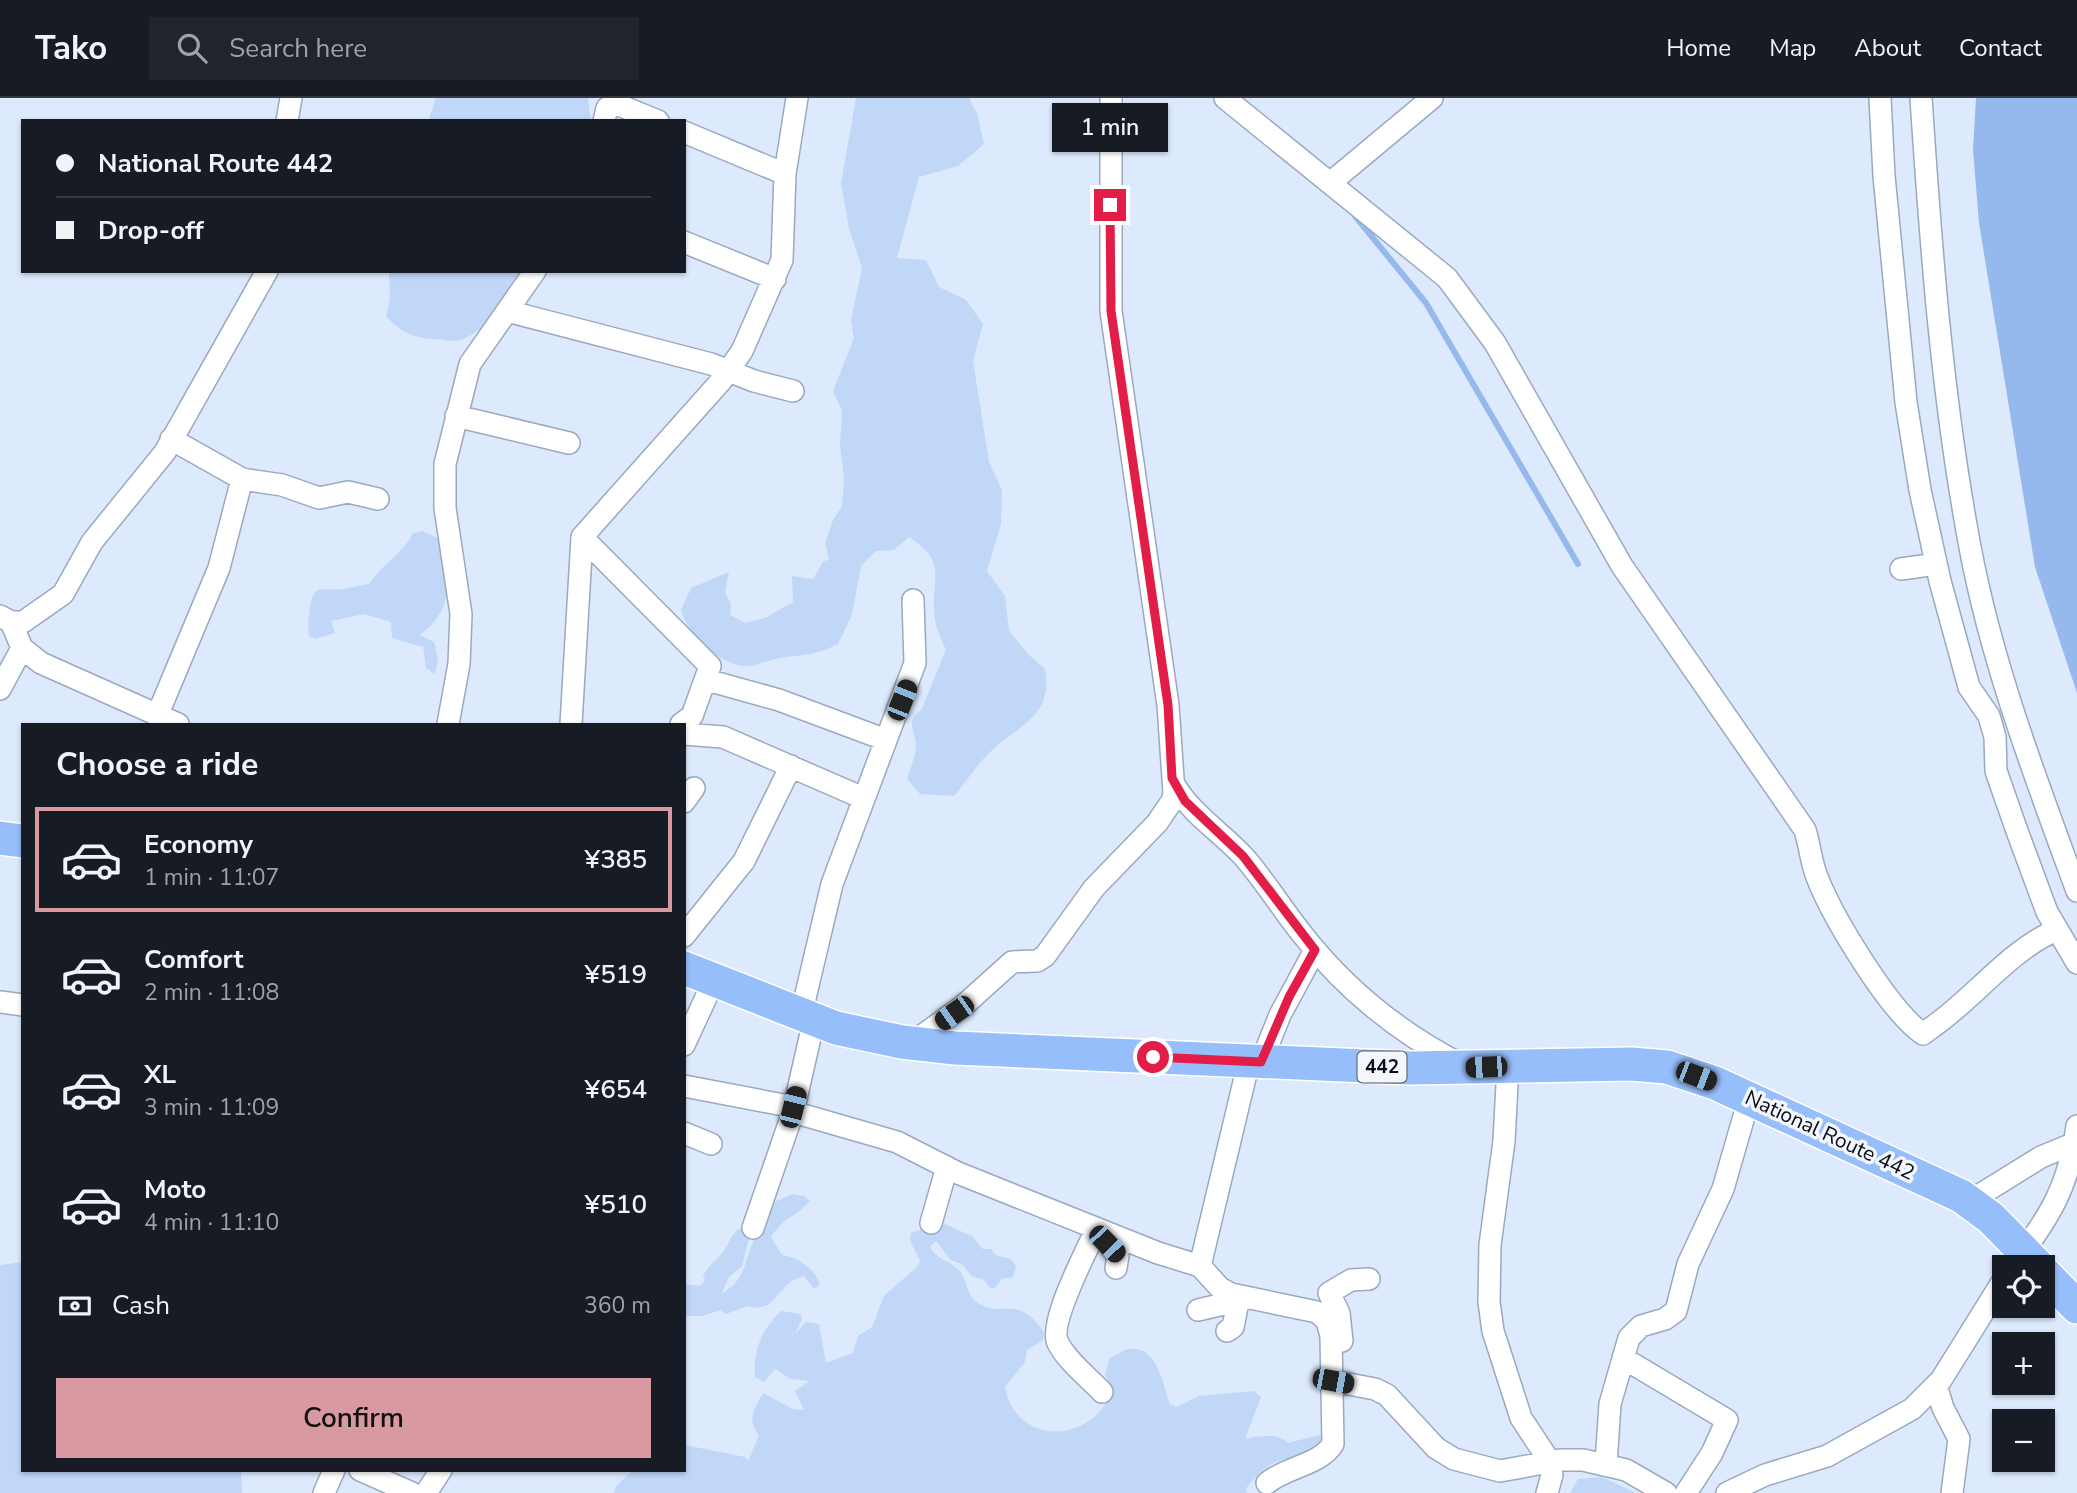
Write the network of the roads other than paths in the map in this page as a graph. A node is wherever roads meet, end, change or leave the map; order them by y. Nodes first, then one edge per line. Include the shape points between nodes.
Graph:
1 (290, 98) edge
2 (797, 98) edge
3 (1111, 98) edge
4 (1225, 98) edge
5 (1432, 98) edge
6 (1880, 98) edge
7 (1921, 98) edge
8 (288, 119) edge
9 (604, 119) edge
10 (654, 119) edge
11 (686, 133) edge
12 (785, 174) junction
13 (1330, 183) junction
14 (686, 243) edge
15 (266, 273) edge
16 (534, 273) edge
17 (775, 279) junction
18 (507, 311) junction
19 (728, 371) junction
20 (793, 391) dead end
21 (456, 416) junction
22 (172, 439) junction
23 (569, 443) dead end
24 (243, 479) junction
25 (378, 499) dead end
26 (582, 537) junction
27 (1936, 564) junction
28 (1901, 569) dead end
29 (913, 600) dead end
30 (6, 619) edge
31 (22, 648) junction
32 (707, 680) junction
33 (0, 689) edge
34 (157, 716) junction
35 (175, 723) edge
36 (448, 723) edge
37 (571, 723) edge
38 (682, 723) edge
39 (686, 734) edge
40 (886, 740) junction
41 (791, 766) junction
42 (1174, 784) junction
43 (863, 798) junction
44 (0, 838) edge
45 (21, 841) edge
46 (2077, 891) edge
47 (2056, 930) junction
48 (686, 934) edge
49 (1315, 950) junction
50 (2077, 963) edge
51 (686, 969) edge
52 (715, 978) junction
53 (0, 1002) edge
54 (21, 1005) edge
55 (808, 1018) junction
56 (686, 1041) edge
57 (912, 1043) junction
58 (1255, 1061) junction
59 (1508, 1066) junction
60 (1468, 1068) junction
61 (686, 1086) edge
62 (1749, 1099) junction
63 (793, 1109) junction
64 (686, 1134) edge
65 (2076, 1134) edge
66 (711, 1144) dead end
67 (947, 1167) junction
68 (1970, 1201) junction
69 (931, 1223) dead end
70 (754, 1228) dead end
71 (1094, 1228) junction
72 (2021, 1255) edge
73 (2033, 1255) edge
74 (1200, 1266) junction
75 (1116, 1268) dead end
76 (1369, 1279) dead end
77 (2055, 1287) edge
78 (1992, 1298) edge
79 (1238, 1299) junction
80 (2077, 1307) edge
81 (1198, 1310) dead end
82 (1227, 1331) dead end
83 (1332, 1353) junction
84 (1623, 1358) junction
85 (1333, 1381) junction
86 (1936, 1385) junction
87 (1102, 1392) dead end
88 (1550, 1462) junction
89 (1606, 1464) junction
90 (333, 1472) edge
91 (365, 1472) edge
92 (440, 1472) edge
93 (1267, 1483) dead end
94 (324, 1493) edge
95 (412, 1493) edge
96 (426, 1493) edge
97 (1547, 1493) edge
98 (1666, 1493) edge
99 (1686, 1493) edge
100 (1727, 1493) edge
101 (1952, 1493) edge

1 - 8 street
2 - 12 street
3 - 42 street via 1111,311 1168,705
4 - 13 street
5 - 13 street
6 - 27 street via 1906,402
7 - 46 street via 1944,384 1970,546 2004,679
9 - 10 street via 614,103
11 - 12 street
12 - 17 street via 784,247
13 - 47 street via 1441,271 1495,343 1622,566 1805,830 1825,894 1872,975 1910,1025 1923,1034 2018,953
14 - 17 street
15 - 22 street
16 - 18 street
17 - 19 street
18 - 19 street
18 - 21 street via 470,364
19 - 20 street
19 - 26 street
21 - 23 street
21 - 36 street via 444,476 446,523 461,614 459,664
22 - 24 street
22 - 30 street via 147,477 92,542 60,598 30,619
24 - 25 street via 269,481 319,498 348,492
24 - 34 street via 219,568
26 - 32 street via 707,662
26 - 37 street
27 - 28 street
27 - 47 street via 1969,687 1989,716 1994,733 2000,784
29 - 40 street via 915,663
30 - 31 street
31 - 33 street
31 - 34 street via 60,673
32 - 38 street via 692,716
32 - 40 street via 779,700
34 - 35 street
39 - 41 street via 723,737
40 - 43 street
41 - 43 street
41 - 48 street via 744,861
42 - 49 street via 1185,801 1243,856
42 - 57 street via 1169,807 1087,896 1045,956 1033,962 1012,962
43 - 55 street via 832,884
44 - 45 highway
47 - 50 street
49 - 58 street
49 - 60 street via 1373,1009
51 - 52 highway, National Route 442 / 442
52 - 55 highway, National Route 442 / 442
52 - 56 street
53 - 54 street
55 - 57 highway, National Route 442 / 442 via 855,1033
55 - 63 street
57 - 58 highway, National Route 442 / 442
58 - 60 highway, National Route 442 / 442
58 - 74 street
59 - 60 highway, National Route 442 / 442
59 - 62 highway, National Route 442 / 442 via 1667,1067
59 - 88 street via 1504,1141 1490,1245 1490,1314 1521,1419
61 - 63 street
62 - 68 highway, National Route 442 / 442
62 - 84 street via 1723,1189 1688,1264 1675,1311 1635,1331
63 - 67 street via 886,1138
63 - 70 street
64 - 66 street
65 - 68 street
65 - 73 street via 2059,1199
67 - 69 street
67 - 71 street
68 - 72 highway, National Route 442 / 442
71 - 74 street
71 - 75 street via 1118,1255
71 - 87 street via 1056,1334 1061,1347
74 - 79 street via 1220,1289
76 - 83 street via 1352,1280 1329,1293 1339,1312 1342,1340
77 - 80 highway, National Route 442 / 442
78 - 86 street
79 - 81 street
79 - 82 street via 1233,1327
79 - 83 street via 1317,1312 1328,1324
83 - 85 street
84 - 89 street via 1606,1423
84 - 99 street via 1727,1420
85 - 88 street via 1387,1395 1436,1448 1454,1459 1500,1471
85 - 93 street via 1330,1449
86 - 100 street via 1906,1413 1827,1456 1765,1475
86 - 101 street via 1959,1439
88 - 89 street via 1571,1459
88 - 97 street
89 - 98 street
90 - 94 street
91 - 95 street
92 - 96 street

